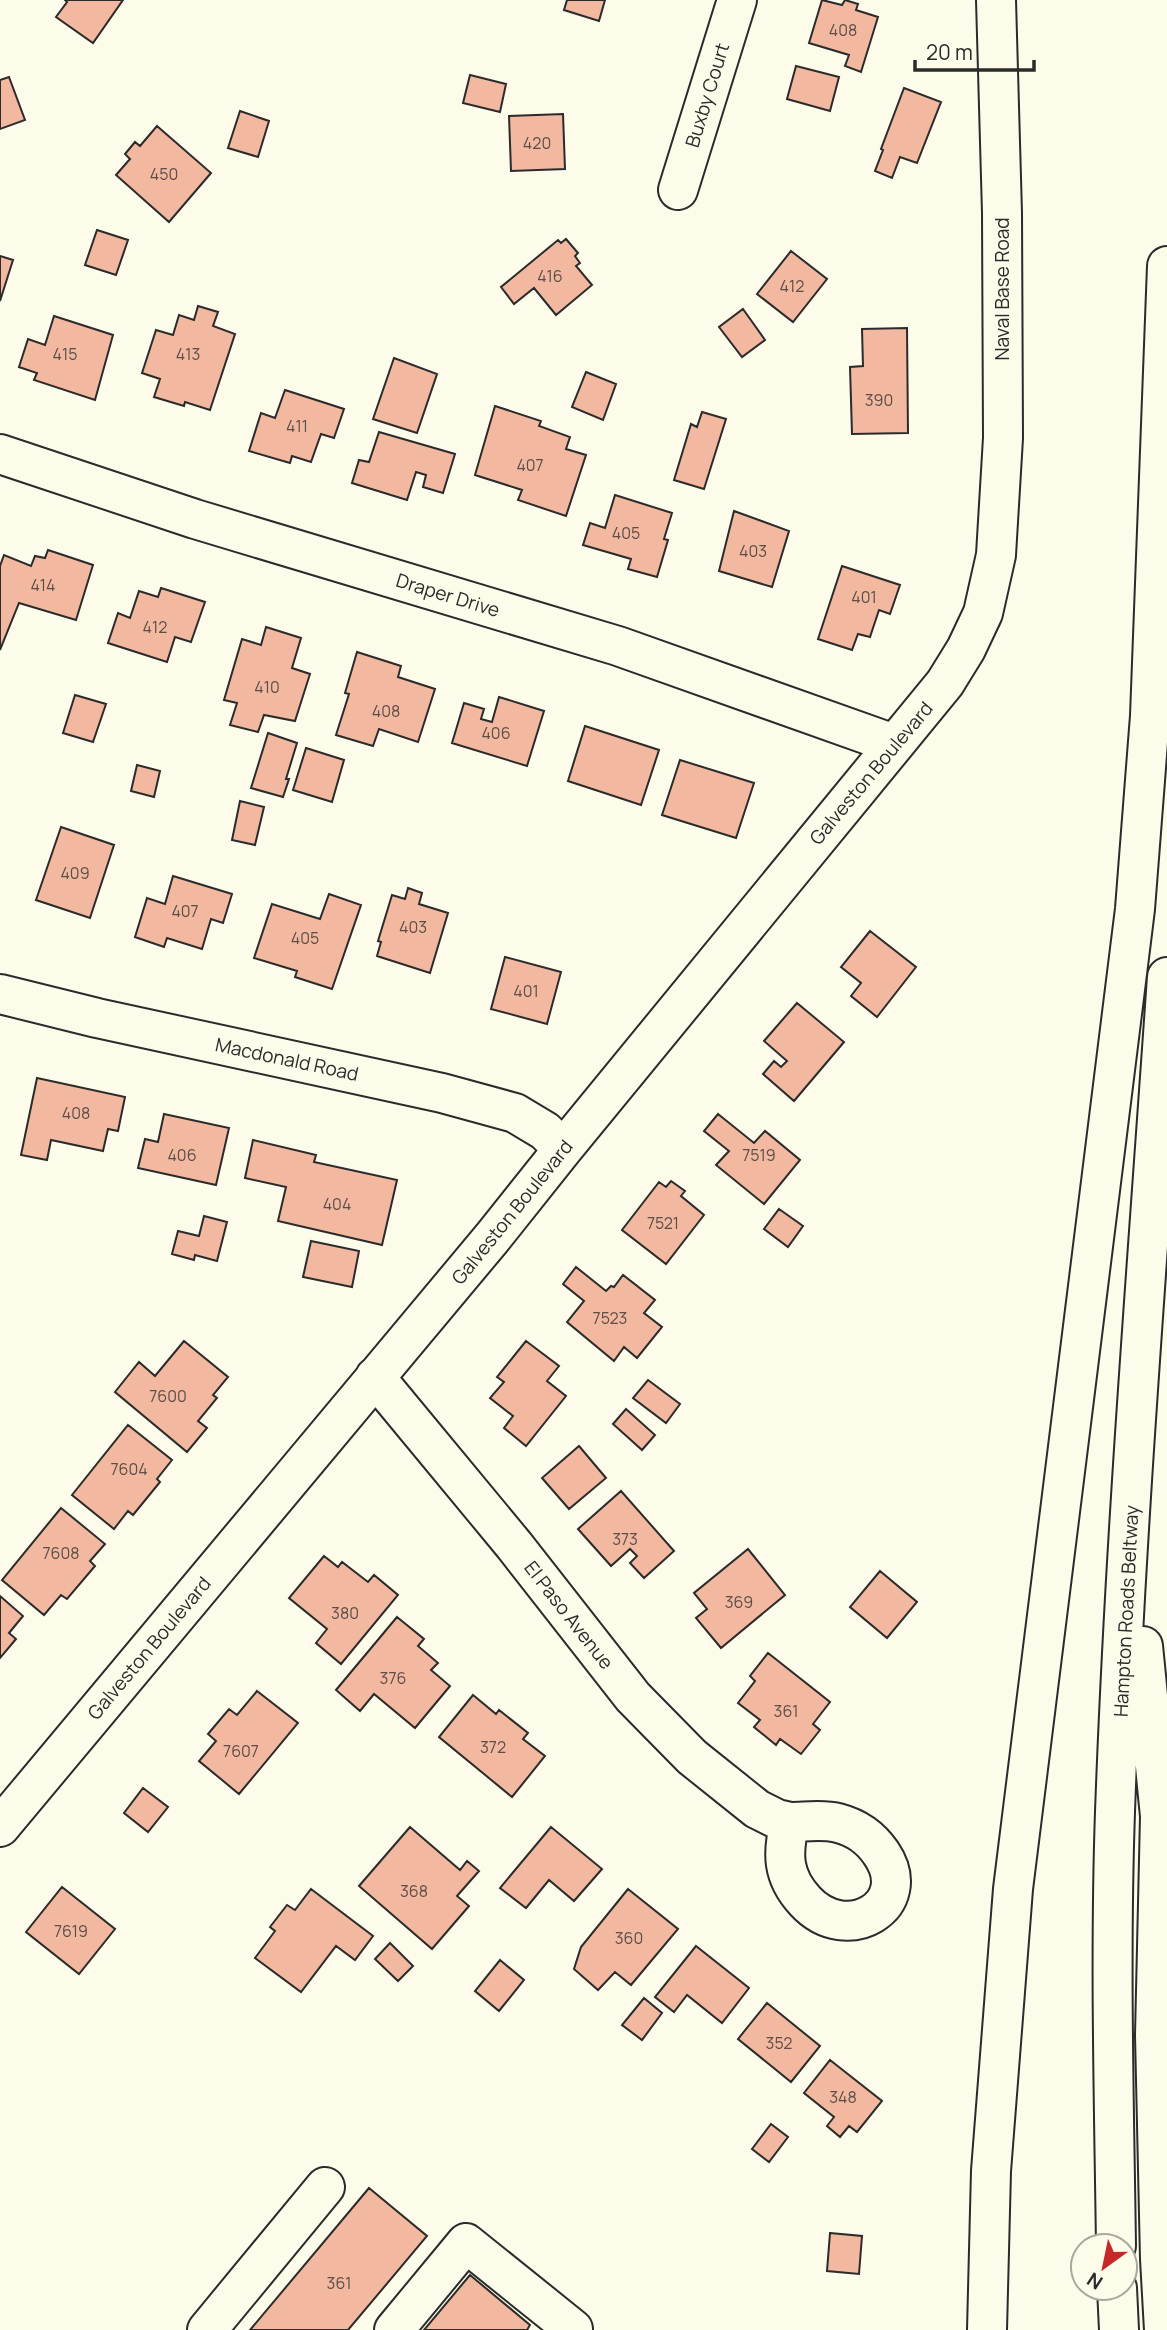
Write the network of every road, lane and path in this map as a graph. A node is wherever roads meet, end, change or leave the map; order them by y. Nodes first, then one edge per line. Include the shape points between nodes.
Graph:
1 (737, 0) edge
2 (996, 0) edge
3 (678, 190) dead end
4 (1167, 266) edge
5 (0, 454) edge
6 (991, 577) joint
7 (894, 744) junction
8 (1167, 977) edge
9 (0, 994) edge
10 (563, 1149) junction
11 (375, 1377) junction
12 (1131, 1522) junction
13 (790, 1822) dead end
14 (0, 1827) edge
15 (325, 2187) dead end
16 (1116, 2232) edge
17 (1118, 2302) edge
18 (207, 2330) edge
19 (394, 2330) edge
20 (572, 2330) edge
21 (987, 2330) edge
22 (1119, 2330) edge
23 (1164, 2330) edge

1 - 3 main road, Buxby Court
2 - 6 main road, Naval Base Road via 1003,438
4 - 21 main road via 1150,716 1136,896 1013,1889 991,2171
5 - 7 main road, Draper Drive via 195,519 618,646
6 - 7 main road, Galveston Boulevard via 983,613 967,649
7 - 10 main road, Galveston Boulevard
8 - 12 main road, Hampton Roads Beltway
9 - 10 main road, Macdonald Road via 515,1113 545,1131
10 - 11 main road, Galveston Boulevard
11 - 13 main road, El Paso Avenue via 633,1697 692,1757 757,1809
11 - 14 main road, Galveston Boulevard
12 - 16 main road, Hampton Roads Beltway via 1111,1963
12 - 23 main road via 1160,1816 1155,2035
15 - 18 main road
17 - 22 main road
19 - 20 main road via 466,2243

